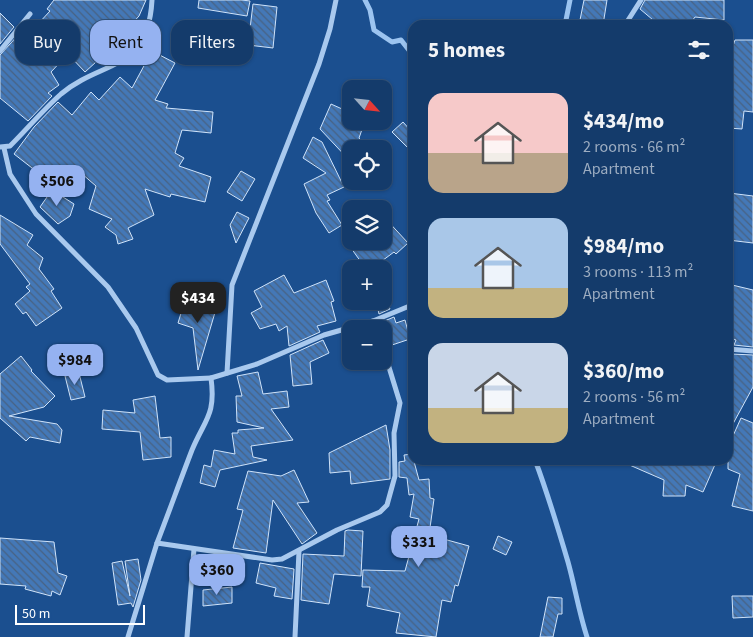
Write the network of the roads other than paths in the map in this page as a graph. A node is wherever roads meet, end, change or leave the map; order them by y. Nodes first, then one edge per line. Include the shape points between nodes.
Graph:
1 (152, 0) edge
2 (336, 0) edge
3 (641, 0) edge
4 (30, 14) dead end
5 (628, 20) edge
6 (0, 51) edge
7 (2, 148) edge
8 (408, 307) edge
9 (375, 320) edge
10 (342, 330) edge
11 (733, 349) edge
12 (753, 351) edge
13 (390, 370) edge
14 (227, 373) junction
15 (211, 378) junction
16 (157, 543) junction
17 (194, 549) junction
18 (299, 551) junction
19 (128, 637) edge
20 (187, 637) edge
21 (295, 637) edge

1 - 7 street via 151,18 142,43 119,63 62,93 10,146
2 - 14 street via 319,64 232,285
3 - 5 street
4 - 6 street
7 - 15 street via 10,174 36,214 108,287 136,328 158,374 168,380
8 - 9 street
10 - 14 street
11 - 12 street
13 - 18 street via 400,403 394,433 395,476 387,505 380,512
14 - 15 street
15 - 16 street via 210,412 193,447
16 - 17 street
16 - 19 street
17 - 18 street via 272,560
17 - 20 street
18 - 21 street

